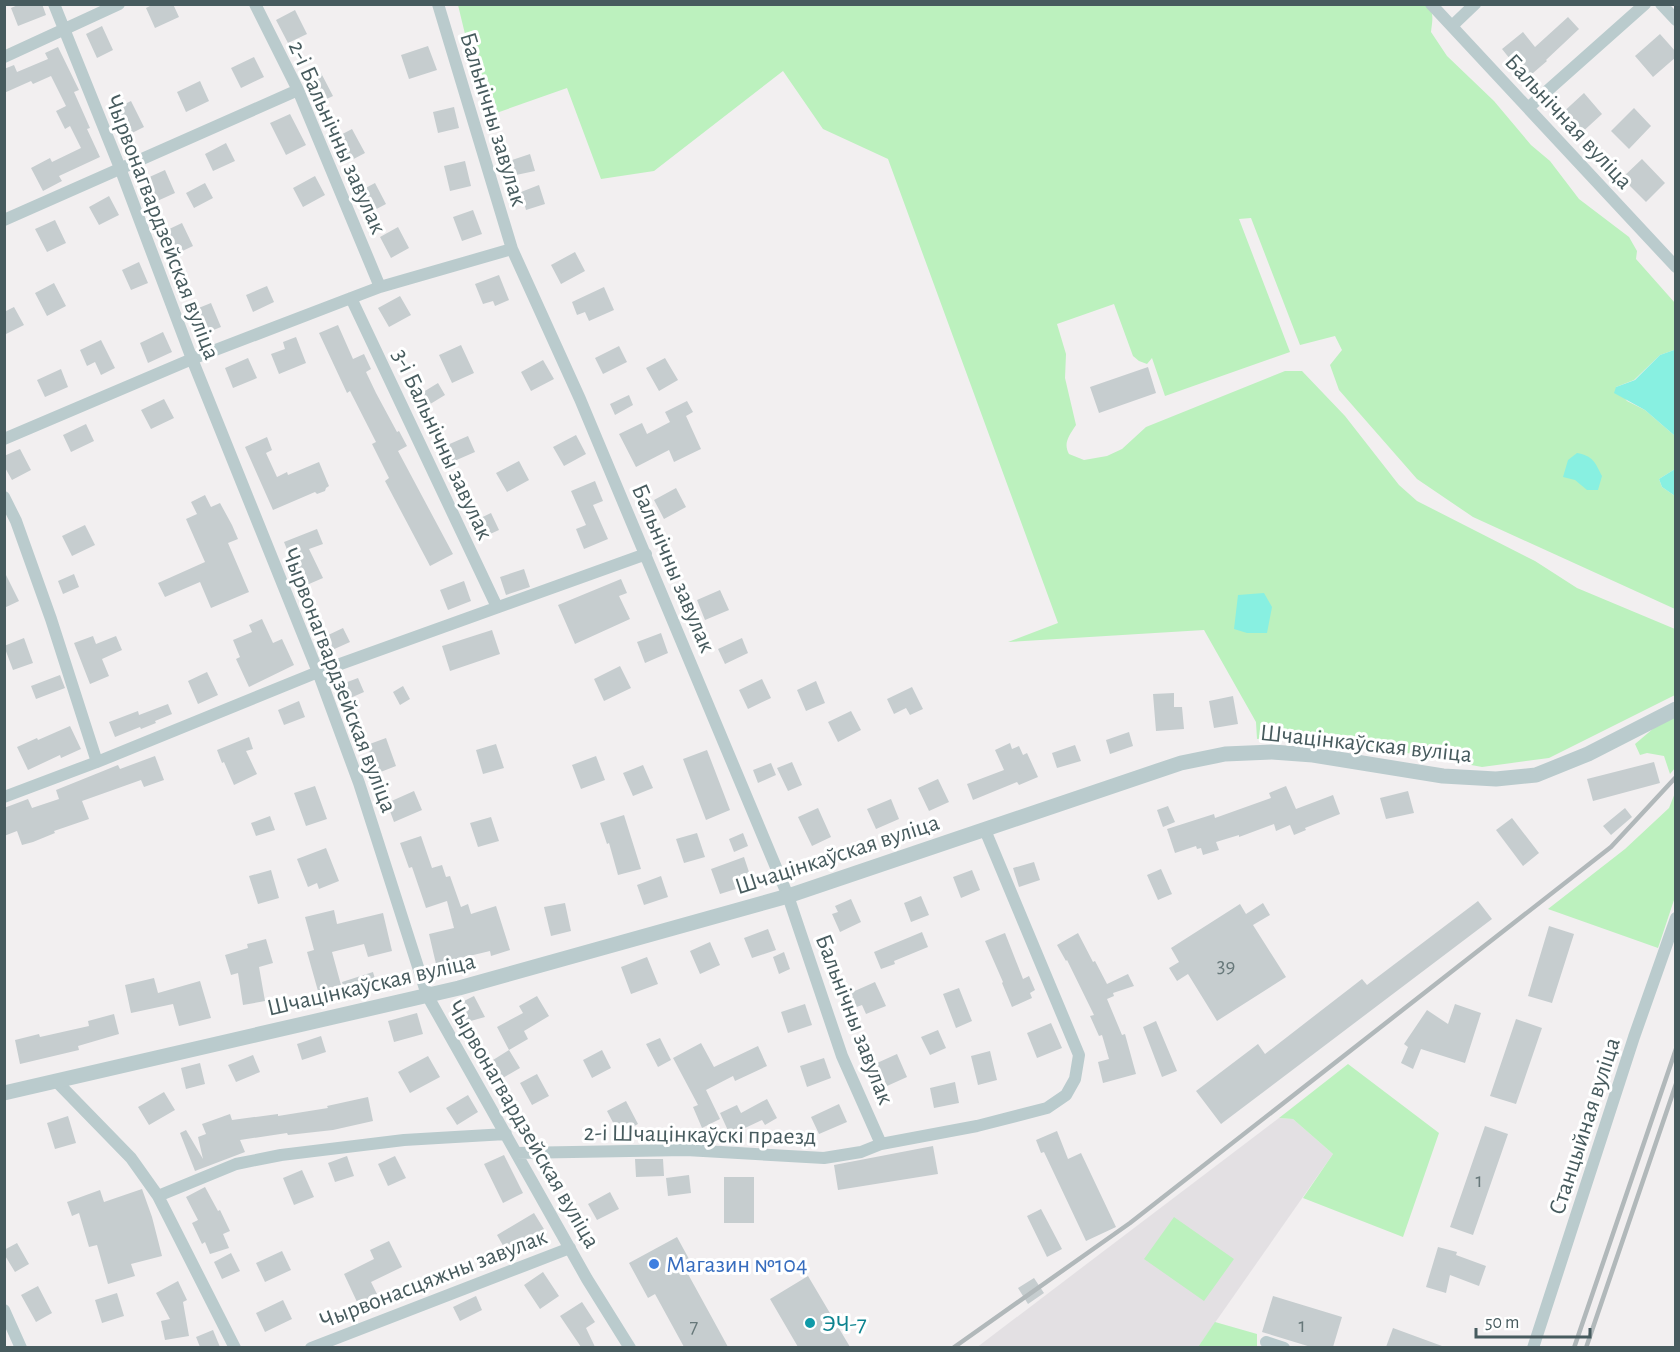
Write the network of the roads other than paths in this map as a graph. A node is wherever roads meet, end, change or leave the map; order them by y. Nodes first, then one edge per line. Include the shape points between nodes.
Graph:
1 (54, 4) edge
2 (119, 4) edge
3 (255, 4) edge
4 (438, 4) edge
5 (1431, 4) edge
6 (1475, 4) edge
7 (1645, 4) edge
8 (1661, 4) edge
9 (1676, 20) edge
10 (1452, 26) junction
11 (64, 30) junction
12 (4, 57) edge
13 (298, 90) junction
14 (1528, 108) junction
15 (120, 168) junction
16 (4, 220) edge
17 (512, 249) junction
18 (1676, 267) edge
19 (380, 287) junction
20 (351, 298) junction
21 (192, 359) junction
22 (4, 440) edge
23 (4, 497) edge
24 (646, 555) junction
25 (497, 608) junction
26 (318, 672) junction
27 (1676, 709) edge
28 (97, 762) junction
29 (4, 797) edge
30 (985, 830) junction
31 (788, 896) junction
32 (1676, 918) edge
33 (427, 995) junction
34 (56, 1081) junction
35 (4, 1093) edge
36 (506, 1134) junction
37 (881, 1144) junction
38 (516, 1153) junction
39 (158, 1196) junction
40 (570, 1248) junction
41 (4, 1310) edge
42 (1266, 1342) dead end
43 (21, 1347) edge
44 (235, 1347) edge
45 (311, 1347) edge
46 (630, 1347) edge
47 (1284, 1347) edge
48 (1533, 1347) edge

1 - 11 street, Чырвонагвардзейская вуліца
2 - 11 street
3 - 13 street, 2-і Бальнічны завулак
4 - 17 street, Бальнічны завулак
5 - 10 street, Бальнічная вуліца
6 - 10 street
7 - 14 street
8 - 9 street
10 - 14 street, Бальнічная вуліца
11 - 12 street
11 - 15 street, Чырвонагвардзейская вуліца
13 - 15 street
13 - 19 street, 2-і Бальнічны завулак
14 - 18 street, Бальнічная вуліца
15 - 16 street
15 - 21 street, Чырвонагвардзейская вуліца
17 - 19 street
17 - 24 street, Бальнічны завулак
19 - 20 street
20 - 21 street
20 - 25 street, 3-і Бальнічны завулак
21 - 22 street
21 - 26 street, Чырвонагвардзейская вуліца
23 - 28 street via 43,597
24 - 25 street
24 - 31 street, Бальнічны завулак
25 - 26 street
26 - 28 street
26 - 33 street, Чырвонагвардзейская вуліца via 359,783
27 - 30 street, Шчацінкаўская вуліца via 1588,754 1536,775 1496,779 1443,776 1313,755 1226,754 1181,764
28 - 29 street
30 - 31 street, Шчацінкаўская вуліца
30 - 37 street, 2-і Шчацінкаўскі праезд via 1079,1055 1075,1079 1066,1095 1047,1108
31 - 33 street, Шчацінкаўская вуліца
31 - 37 street, Бальнічны завулак via 842,1056
32 - 48 street, Станцыйная вуліца
33 - 34 street, Шчацінкаўская вуліца
33 - 36 street, Чырвонагвардзейская вуліца
34 - 35 street, Шчацінкаўская вуліца
34 - 39 street via 131,1158
36 - 38 street, Чырвонагвардзейская вуліца
36 - 39 street via 404,1140 280,1155 236,1164
37 - 38 street, 2-і Шчацінкаўскі праезд via 825,1158 686,1150
38 - 40 street, Чырвонагвардзейская вуліца
39 - 44 street
40 - 45 street, Чырвонасцяжны завулак
40 - 46 street, Чырвонагвардзейская вуліца
41 - 43 street
42 - 47 street

